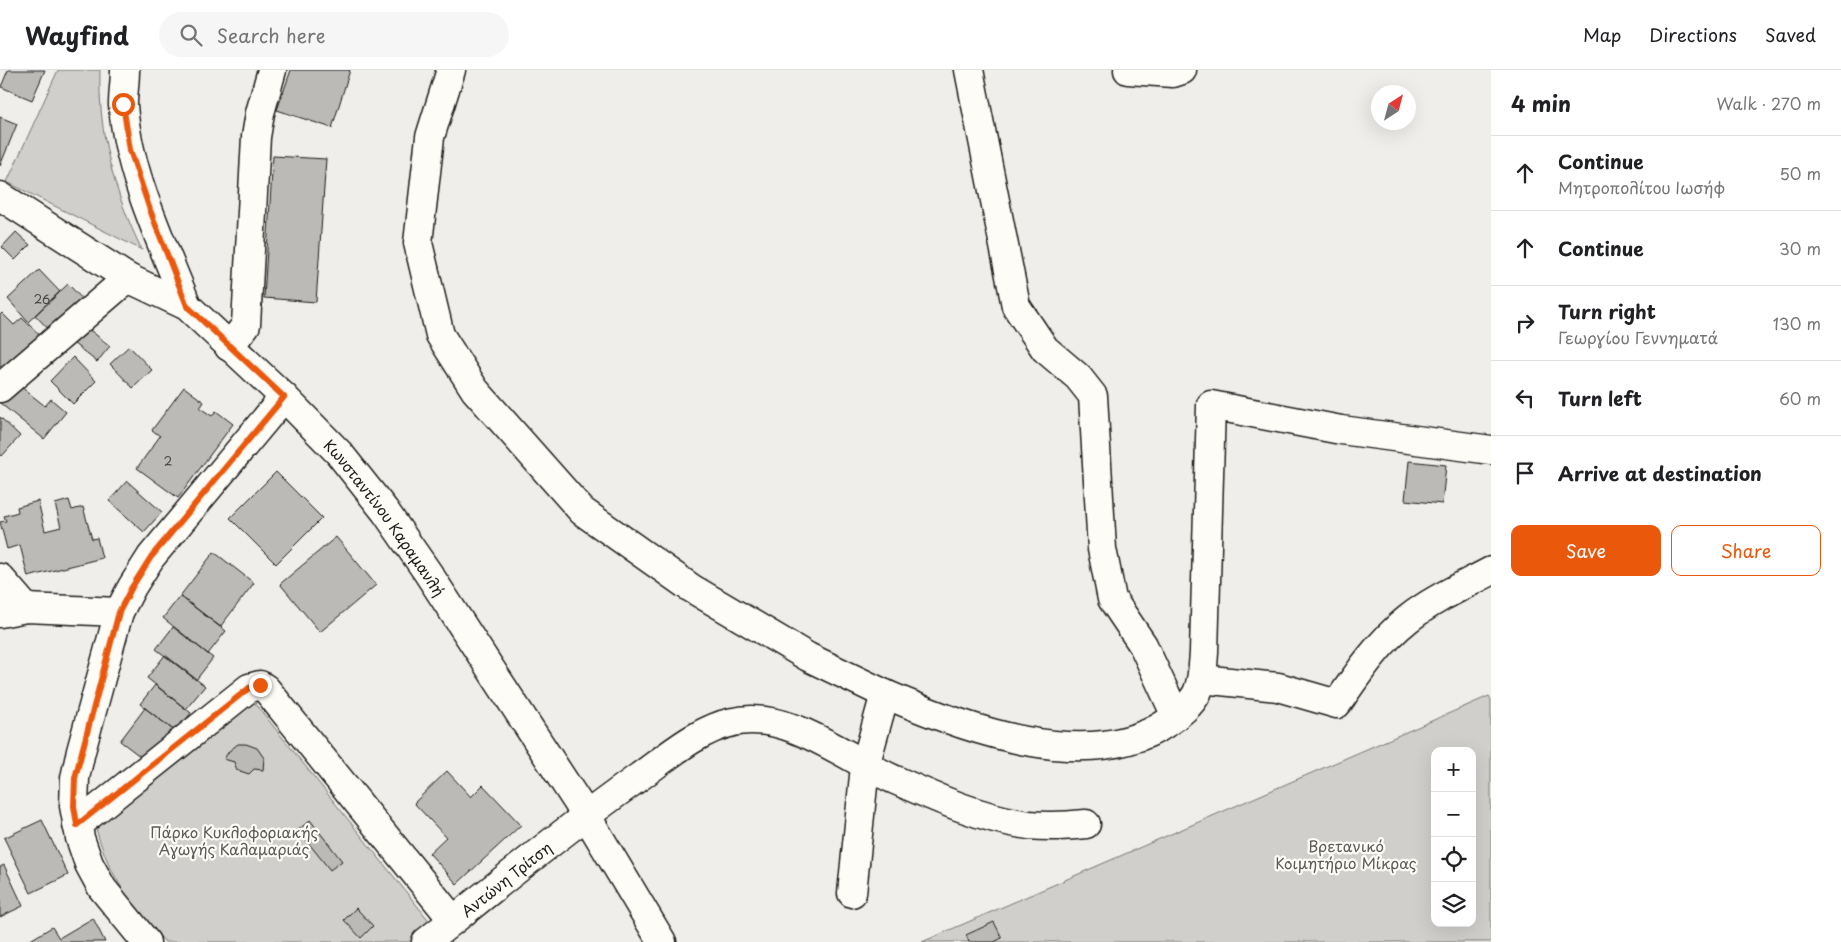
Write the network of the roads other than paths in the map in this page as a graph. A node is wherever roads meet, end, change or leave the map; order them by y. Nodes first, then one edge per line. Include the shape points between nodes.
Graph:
1 (125, 70) edge
2 (272, 70) edge
3 (451, 70) edge
4 (969, 70) edge
5 (1128, 70) edge
6 (1182, 70) edge
7 (0, 196) edge
8 (128, 278) junction
9 (187, 306) junction
10 (229, 347) junction
11 (0, 388) edge
12 (284, 397) junction
13 (1491, 450) edge
14 (1491, 571) edge
15 (0, 578) edge
16 (26, 608) junction
17 (119, 612) junction
18 (0, 613) edge
19 (1202, 679) junction
20 (885, 694) junction
21 (1176, 716) junction
22 (865, 766) junction
23 (586, 815) junction
24 (1086, 824) dead end
25 (77, 825) junction
26 (852, 893) dead end
27 (453, 920) junction
28 (146, 942) edge
29 (426, 942) edge
30 (662, 942) edge

1 - 9 main road via 123,104 130,150
2 - 10 main road via 256,137 246,325
3 - 20 main road via 430,137 418,243 440,335 475,390 582,511 642,555 722,606 808,657
4 - 21 main road via 1016,306 1045,348 1078,377 1093,396 1102,549 1112,599 1143,645
5 - 6 main road via 1173,73
7 - 8 main road, Κωνσταντίνου Καραμανλή
8 - 9 main road, Κωνσταντίνου Καραμανλή
8 - 11 main road
9 - 10 main road, Κωνσταντίνου Καραμανλή
10 - 12 main road, Κωνσταντίνου Καραμανλή
12 - 17 main road via 151,557
12 - 23 main road, Κωνσταντίνου Καραμανλή via 339,453 397,527
13 - 19 main road via 1341,430 1211,405
14 - 19 main road via 1409,619 1368,660 1337,704 1278,687
15 - 16 main road
16 - 17 main road
16 - 18 main road
17 - 25 main road via 75,778
19 - 21 main road via 1197,693
20 - 21 main road via 985,730 1060,745 1103,745 1126,741 1145,735
20 - 22 main road
22 - 23 main road, Αντώνη Τρίτση via 778,723 734,721 718,726 670,755
22 - 24 main road, Αντώνη Τρίτση via 928,794 998,818 1029,825
22 - 26 main road
23 - 27 main road, Αντώνη Τρίτση
23 - 30 main road, Κωνσταντίνου Καραμανλή
25 - 27 main road via 249,688 260,685
25 - 28 main road via 102,888
27 - 29 main road, Αντώνη Τρίτση

